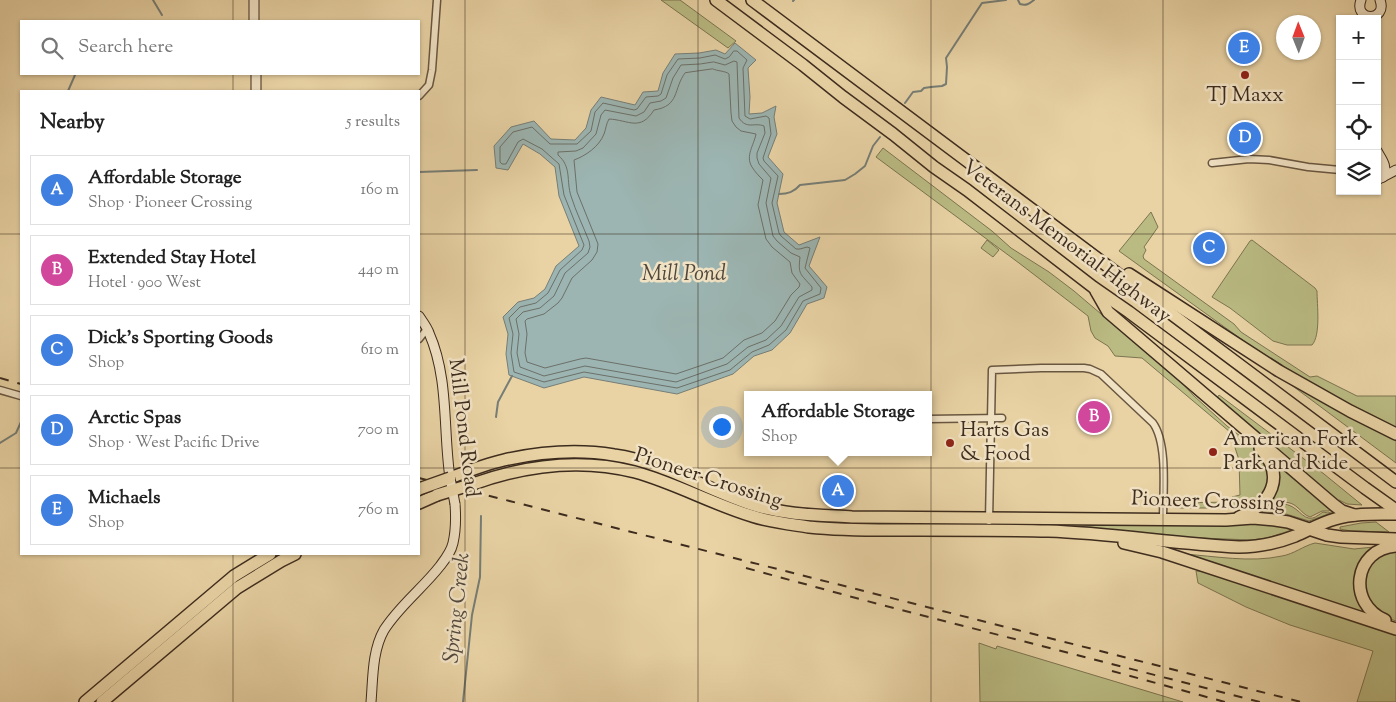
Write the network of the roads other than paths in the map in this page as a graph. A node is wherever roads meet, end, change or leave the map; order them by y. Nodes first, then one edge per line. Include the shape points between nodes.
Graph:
1 (254, 0) edge
2 (437, 0) edge
3 (716, 0) edge
4 (752, 0) edge
5 (1361, 0) edge
6 (1380, 0) edge
7 (1368, 15) edge
8 (1372, 15) edge
9 (254, 20) edge
10 (256, 75) edge
11 (256, 90) edge
12 (420, 95) edge
13 (1381, 159) edge
14 (1212, 163) dead end
15 (1396, 165) edge
16 (1336, 167) edge
17 (1325, 168) junction
18 (1336, 169) edge
19 (1396, 170) edge
20 (1381, 176) edge
21 (1381, 178) edge
22 (1034, 211) junction
23 (1093, 287) junction
24 (420, 318) edge
25 (427, 329) junction
26 (420, 338) edge
27 (0, 390) edge
28 (1205, 395) junction
29 (20, 396) edge
30 (991, 418) junction
31 (1002, 418) dead end
32 (932, 419) edge
33 (1396, 434) edge
34 (450, 478) junction
35 (1396, 482) edge
36 (420, 489) edge
37 (452, 490) junction
38 (420, 503) edge
39 (1396, 512) edge
40 (1354, 515) junction
41 (989, 517) junction
42 (1163, 519) junction
43 (1226, 520) junction
44 (1310, 529) junction
45 (989, 530) junction
46 (1395, 541) edge
47 (268, 555) edge
48 (293, 555) edge
49 (1396, 624) edge
50 (1396, 629) edge
51 (85, 702) edge
52 (102, 702) edge
53 (371, 702) edge

1 - 9 street
2 - 12 street via 432,70 429,85
3 - 23 highway, Veterans Memorial Highway
4 - 22 highway, Veterans Memorial Highway
5 - 7 street via 1360,9
6 - 8 street via 1381,7
10 - 11 street
13 - 15 street
13 - 20 street via 1386,168
14 - 17 street via 1249,159
16 - 17 street
17 - 18 street
19 - 21 street
22 - 33 highway via 1279,371
22 - 35 highway, Veterans Memorial Highway
23 - 28 highway via 1108,312
23 - 39 highway, Veterans Memorial Highway
24 - 25 street, Mill Pond Road
25 - 26 street
25 - 34 street, Mill Pond Road via 442,379
27 - 29 street
28 - 40 highway via 1342,511
28 - 43 highway via 1215,408 1261,448 1273,473 1271,489 1261,505
30 - 31 street
30 - 32 street
30 - 41 street
30 - 42 street via 992,370 1084,368 1097,372 1153,423 1158,432 1163,471
34 - 36 highway, Pioneer Crossing, bridge
34 - 37 street, Mill Pond Road, bridge
34 - 41 highway, Pioneer Crossing via 504,460 557,452 586,452 640,461 755,506 782,512 852,517
37 - 38 highway, Pioneer Crossing, bridge
37 - 45 highway, Pioneer Crossing, bridge via 534,467 585,464 635,472 752,517 781,523 852,530
37 - 53 street, Mill Pond Road, bridge via 456,521 453,544 428,581 384,631 376,653
39 - 40 highway
40 - 44 highway
41 - 42 highway, Pioneer Crossing
41 - 45 street
42 - 43 highway, Pioneer Crossing
43 - 44 highway, Pioneer Crossing via 1266,519
44 - 45 highway, Pioneer Crossing via 1274,543 1239,547 1085,533
44 - 46 highway via 1331,536
45 - 50 highway via 1012,536 1092,540 1150,549
46 - 49 highway via 1364,565 1360,581 1361,594 1370,610
47 - 51 highway via 234,576
48 - 52 highway via 237,588

